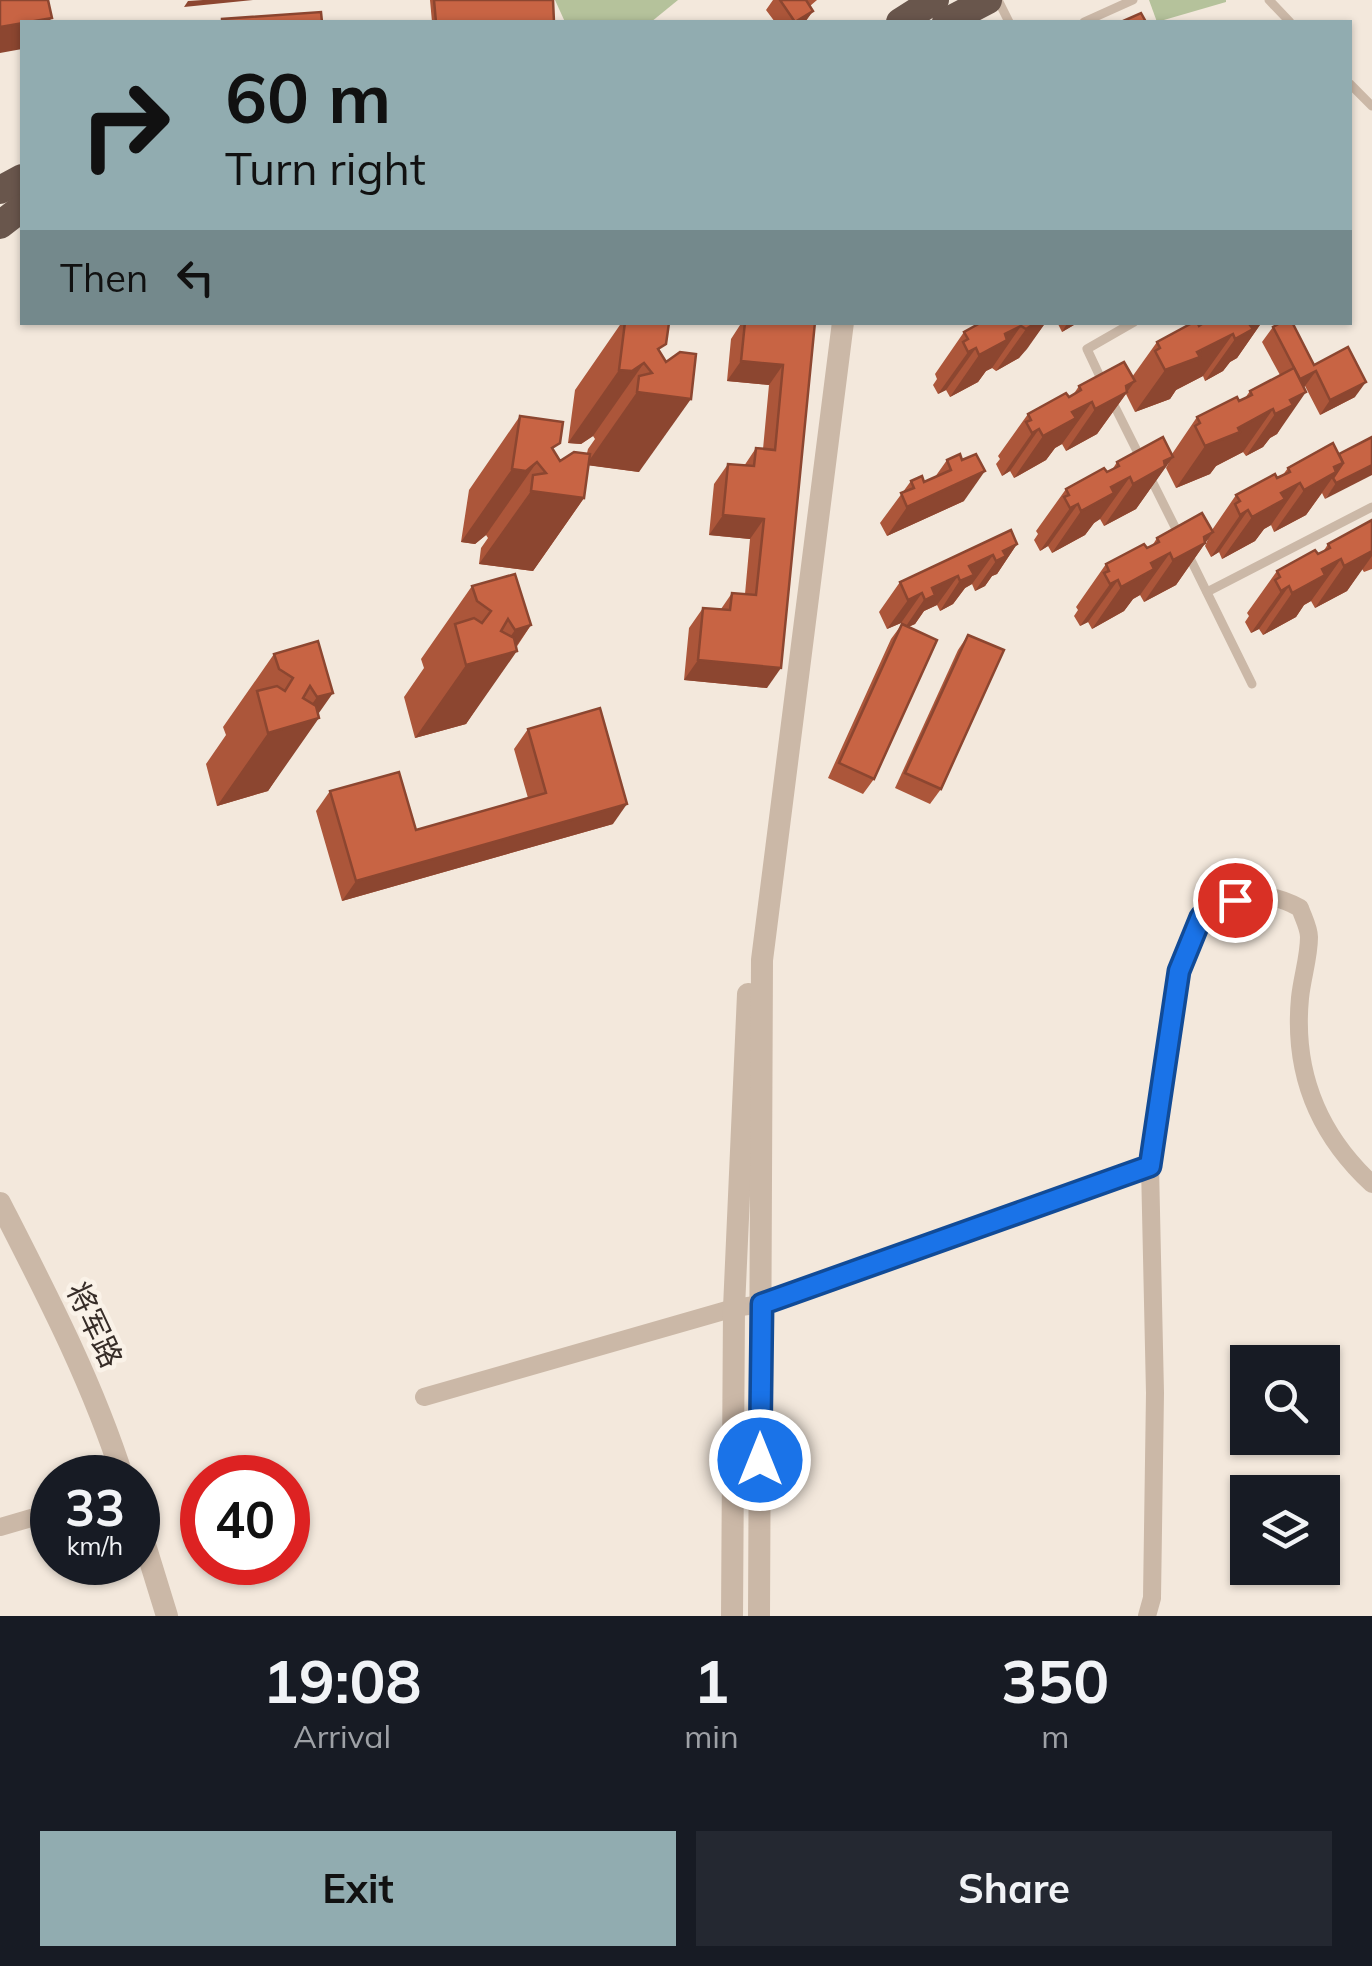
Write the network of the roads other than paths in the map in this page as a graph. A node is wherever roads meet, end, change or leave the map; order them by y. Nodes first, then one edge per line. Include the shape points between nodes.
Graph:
1 (934, 0) edge
2 (988, 0) edge
3 (1132, 0) edge
4 (1268, 0) edge
5 (903, 14) edge
6 (950, 20) edge
7 (1088, 20) edge
8 (1288, 20) edge
9 (1352, 86) edge
10 (1372, 106) edge
11 (20, 210) edge
12 (0, 225) edge
13 (843, 325) edge
14 (1129, 325) edge
15 (1372, 507) edge
16 (1207, 592) junction
17 (1252, 684) dead end
18 (787, 764) junction
19 (1150, 1166) junction
20 (1372, 1184) edge
21 (0, 1203) edge
22 (762, 1304) junction
23 (734, 1308) junction
24 (424, 1397) dead end
25 (116, 1455) edge
26 (30, 1518) edge
27 (0, 1527) edge
28 (157, 1585) edge
29 (167, 1616) edge
30 (732, 1616) edge
31 (759, 1616) edge
32 (1148, 1616) edge

1 - 5 highway
2 - 6 highway
3 - 7 lane
4 - 8 lane
9 - 10 lane
11 - 12 highway
13 - 18 street
14 - 16 lane via 1086,349
15 - 16 lane
16 - 17 lane
18 - 22 street via 762,960
18 - 23 street via 749,964
19 - 20 street via 1179,971 1201,917 1235,900 1274,894 1300,908 1310,934 1298,1026 1320,1121
19 - 22 street
19 - 32 street via 1155,1393
21 - 25 street, 将军路 via 69,1339
22 - 23 street
22 - 31 street
23 - 24 street
23 - 30 street
26 - 27 street
28 - 29 street

